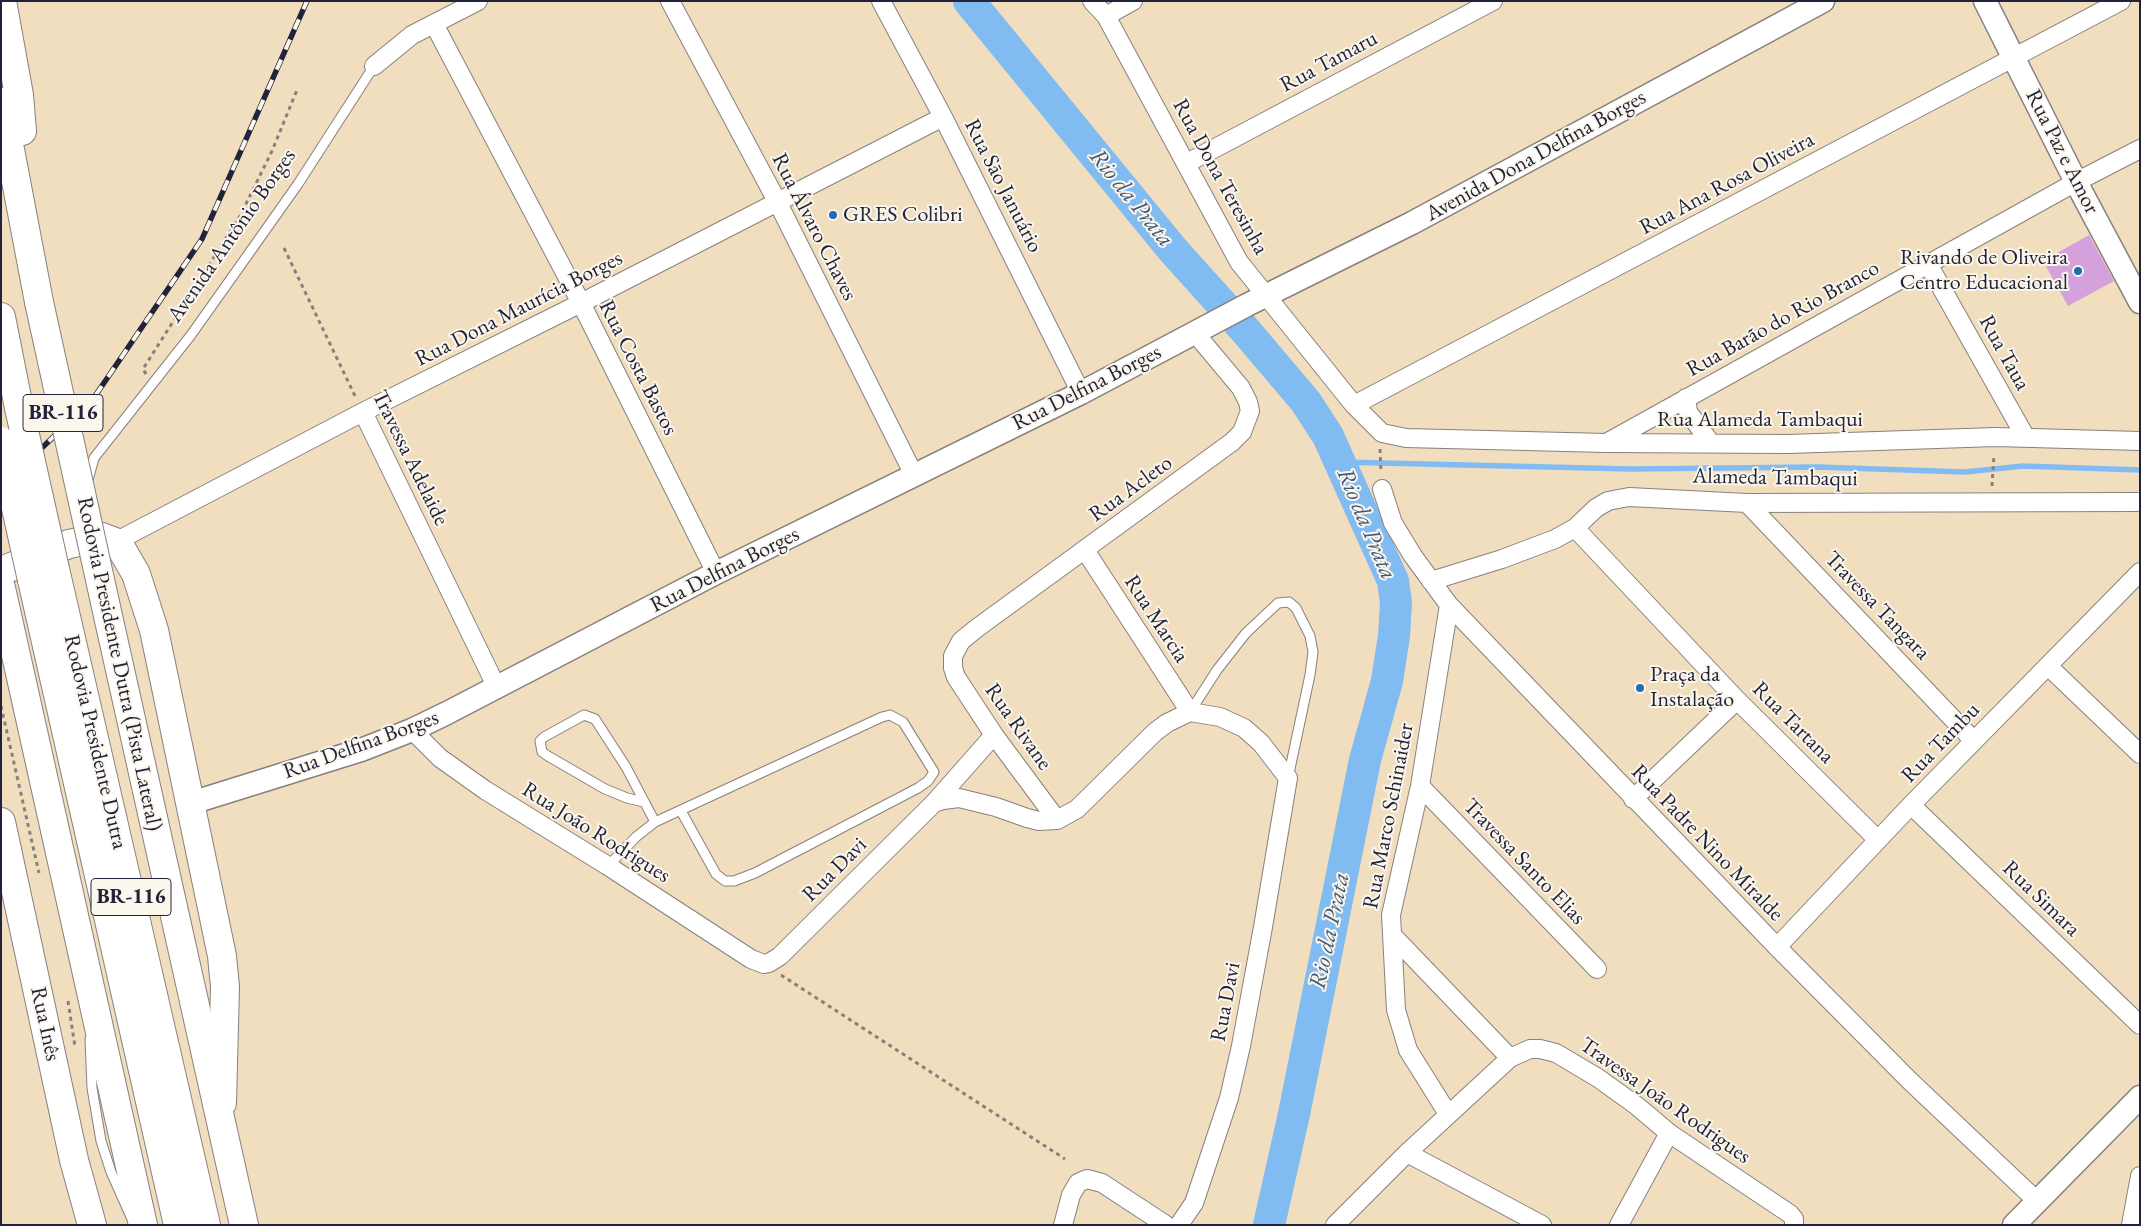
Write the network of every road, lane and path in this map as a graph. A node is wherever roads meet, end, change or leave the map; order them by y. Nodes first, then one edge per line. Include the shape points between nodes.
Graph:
1 (2, 1) edge
2 (478, 1) edge
3 (670, 1) edge
4 (881, 1) edge
5 (1092, 1) edge
6 (1133, 1) edge
7 (1493, 1) edge
8 (1823, 1) edge
9 (1985, 1) edge
10 (2121, 1) edge
11 (1106, 16) junction
12 (434, 24) junction
13 (2015, 58) junction
14 (374, 66) joint
15 (297, 90) dead end
16 (1, 102) edge
17 (943, 117) junction
18 (2140, 149) edge
19 (1186, 163) junction
20 (2076, 182) junction
21 (21, 202) junction
22 (778, 203) junction
23 (284, 248) dead end
24 (1928, 264) junction
25 (1256, 300) junction
26 (2140, 302) edge
27 (581, 303) junction
28 (1, 317) edge
29 (1202, 329) junction
30 (152, 386) junction
31 (1081, 393) junction
32 (1686, 398) junction
33 (1354, 405) junction
34 (363, 412) junction
35 (2026, 438) junction
36 (1, 441) edge
37 (1381, 441) junction
38 (2140, 441) edge
39 (1710, 442) junction
40 (1606, 443) junction
41 (1995, 446) dead end
42 (914, 475) junction
43 (1381, 481) joint
44 (1992, 486) dead end
45 (2140, 502) edge
46 (1747, 503) junction
47 (1575, 528) junction
48 (82, 540) junction
49 (115, 542) junction
50 (1085, 550) junction
51 (1, 570) edge
52 (2140, 572) edge
53 (716, 573) junction
54 (43, 574) junction
55 (1431, 581) junction
56 (1, 588) edge
57 (1449, 605) junction
58 (953, 656) joint
59 (2048, 666) junction
60 (497, 688) junction
61 (1737, 700) junction
62 (1, 706) edge
63 (1190, 712) junction
64 (412, 730) junction
65 (994, 735) junction
66 (1974, 741) junction
67 (2140, 754) edge
68 (1288, 778) junction
69 (1420, 786) junction
70 (1633, 799) junction
71 (644, 802) junction
72 (191, 803) junction
73 (934, 803) junction
74 (1911, 805) junction
75 (681, 811) junction
76 (1056, 820) junction
77 (1, 822) edge
78 (655, 822) junction
79 (1878, 840) junction
80 (608, 866) junction
81 (40, 878) dead end
82 (1392, 935) junction
83 (1777, 947) junction
84 (764, 964) junction
85 (1597, 969) dead end
86 (78, 992) junction
87 (2140, 1025) edge
88 (76, 1053) dead end
89 (1510, 1058) junction
90 (2140, 1097) edge
91 (1448, 1114) junction
92 (221, 1129) junction
93 (1668, 1133) junction
94 (1407, 1152) junction
95 (1065, 1159) dead end
96 (2140, 1176) edge
97 (2037, 1201) junction
98 (1792, 1219) edge
99 (1344, 1222) edge
100 (92, 1225) edge
101 (135, 1225) edge
102 (143, 1225) edge
103 (178, 1225) edge
104 (206, 1225) edge
105 (244, 1225) edge
106 (1063, 1225) edge
107 (1166, 1225) edge
108 (1179, 1225) edge
109 (1542, 1225) edge
110 (1619, 1225) edge
111 (2014, 1225) edge
112 (2131, 1225) edge

1 - 21 main road via 22,123
2 - 12 street, Avenida Antônio Borges
3 - 22 street, Rua Álvaro Chaves
4 - 17 street, Rua Sāo Januário
5 - 11 street, Rua Dona Teresinha
6 - 11 street
7 - 19 street, Rua Tamaru
8 - 25 street, Avenida Dona Delfina Borges via 1412,224
9 - 13 street, Rua Paz e Amor
10 - 13 street, Rua Ana Rosa Oliveira
11 - 19 street, Rua Dona Teresinha
12 - 14 street, Avenida Antônio Borges via 412,35
12 - 27 street, Rua Costa Bastos
13 - 20 street, Rua Paz e Amor
13 - 33 street, Rua Ana Rosa Oliveira
14 - 30 lane, Avenida Antônio Borges via 298,184
15 - 30 path via 240,216 143,369
16 - 21 main road, Rodovia Presidente Dutra (Pista Lateral) / BR-116
17 - 22 street, Rua Dona Maurícia Borges
17 - 31 street, Rua Sāo Januário
18 - 20 street, Rua Barão do Rio Branco
19 - 25 street, Rua Dona Teresinha
20 - 24 street, Rua Barão do Rio Branco
20 - 26 street, Rua Paz e Amor
21 - 92 main road, Rodovia Presidente Dutra (Pista Lateral) / BR-116, bridge via 39,302
22 - 27 street, Rua Dona Maurícia Borges
22 - 42 street, Rua Álvaro Chaves
23 - 34 path, Travessa Adelaide
24 - 32 street, Rua Barão do Rio Branco
24 - 35 street, Rua Taua
25 - 29 street, Rua Delfina Borges
25 - 33 street, Rua Dona Teresinha
27 - 34 street, Rua Dona Maurícia Borges
27 - 53 street, Rua Costa Bastos
28 - 54 main road, Rodovia Presidente Dutra / BR-116, bridge via 19,408
29 - 31 street, Rua Delfina Borges
29 - 50 street, Rua Acleto via 1248,402 1250,411 1242,432
30 - 48 lane, Avenida Antônio Borges via 94,458 86,488
31 - 42 street, Rua Delfina Borges
32 - 39 street via 1688,412
32 - 40 street, Rua Barão do Rio Branco
33 - 37 street, Rua Dona Teresinha
34 - 49 street, Rua Dona Maurícia Borges
34 - 60 street, Travessa Adelaide
35 - 38 street, Rua Alameda Tambaqui
35 - 39 street, Rua Alameda Tambaqui via 1788,444
36 - 54 main road, Rodovia Presidente Dutra / BR-116, bridge
37 - 40 street, Rua Alameda Tambaqui via 1406,438
37 - 43 path
39 - 40 street, Rua Alameda Tambaqui
41 - 44 path
42 - 53 street, Rua Delfina Borges
43 - 55 street, Rua Padre Nino Miralde via 1393,523
45 - 46 street, Alameda Tambaqui
46 - 47 street, Alameda Tambaqui via 1628,498 1608,501
46 - 66 street, Travessa Tangara
47 - 55 street, Alameda Tambaqui via 1532,548
47 - 61 street, Rua Tartana
48 - 49 main road via 102,537
48 - 51 main road
49 - 72 main road via 136,574 154,630
50 - 58 street, Rua Acleto via 972,632 961,641
50 - 63 street, Rua Marcia
52 - 59 street, Rua Tambu
53 - 60 street, Rua Delfina Borges
54 - 103 main road, Rodovia Presidente Dutra / BR-116 via 154,1126
54 - 104 main road, Rodovia Presidente Dutra / BR-116
55 - 57 street, Rua Padre Nino Miralde
56 - 86 main road, BR-116
57 - 69 street, Rua Marco Schinaider
57 - 70 street, Rua Padre Nino Miralde
58 - 65 street, Rua Rivane via 956,677
59 - 66 street, Rua Tambu
59 - 67 street
60 - 64 street, Rua Delfina Borges
61 - 70 street
61 - 79 street, Rua Tartana
62 - 81 path
63 - 68 street via 1220,717 1244,728 1261,743
63 - 68 lane, Rua Davi via 1246,633 1278,603 1289,602 1300,615 1313,652
63 - 76 street, Rua Davi via 1156,732 1077,810
64 - 72 street, Rua Delfina Borges via 361,750
64 - 80 street, Rua João Rodrigues via 458,771
65 - 73 street, Rua Davi
65 - 76 street, Rua Rivane
66 - 74 street, Rua Tambu
68 - 108 street, Rua Davi via 1229,1098 1196,1197
69 - 82 street, Rua Marco Schinaider via 1397,886
69 - 85 street, Travessa Santo Elias
70 - 83 street, Rua Padre Nino Miralde
71 - 71 lane via 609,739 591,717 580,717 540,741 542,752 548,756 605,789
71 - 78 lane
72 - 92 main road via 224,972
73 - 76 street, Rua Davi via 959,798 1038,821
73 - 84 street, Rua Davi via 780,956
74 - 79 street, Rua Tambu
74 - 87 street, Rua Simara
75 - 75 lane via 890,715 903,722 934,772 918,788 734,881 725,881 716,874
75 - 78 lane
77 - 100 main road, Rua Inês via 74,1160
78 - 80 lane
79 - 83 street, Rua Tambu
80 - 84 street, Rua João Rodrigues via 751,959
82 - 89 street
82 - 91 street, Rua Marco Schinaider via 1396,1010 1408,1050
83 - 97 street, Rua Padre Nino Miralde via 1910,1081
84 - 95 path
86 - 88 path
86 - 101 lane via 96,1116 111,1172
86 - 102 main road, BR-116
89 - 91 street, Travessa Joāo Rodrigues
89 - 93 street, Travessa Joāo Rodrigues via 1530,1049 1556,1053 1606,1084
90 - 97 street
91 - 94 street, Travessa Joāo Rodrigues
92 - 105 main road, Rodovia Presidente Dutra (Pista Lateral) / BR-116
93 - 98 street, Travessa Joāo Rodrigues
93 - 110 street
94 - 99 street, Travessa Joāo Rodrigues
94 - 109 street
96 - 112 street
97 - 111 street
106 - 107 street via 1071,1195 1081,1180 1087,1179 1102,1183

